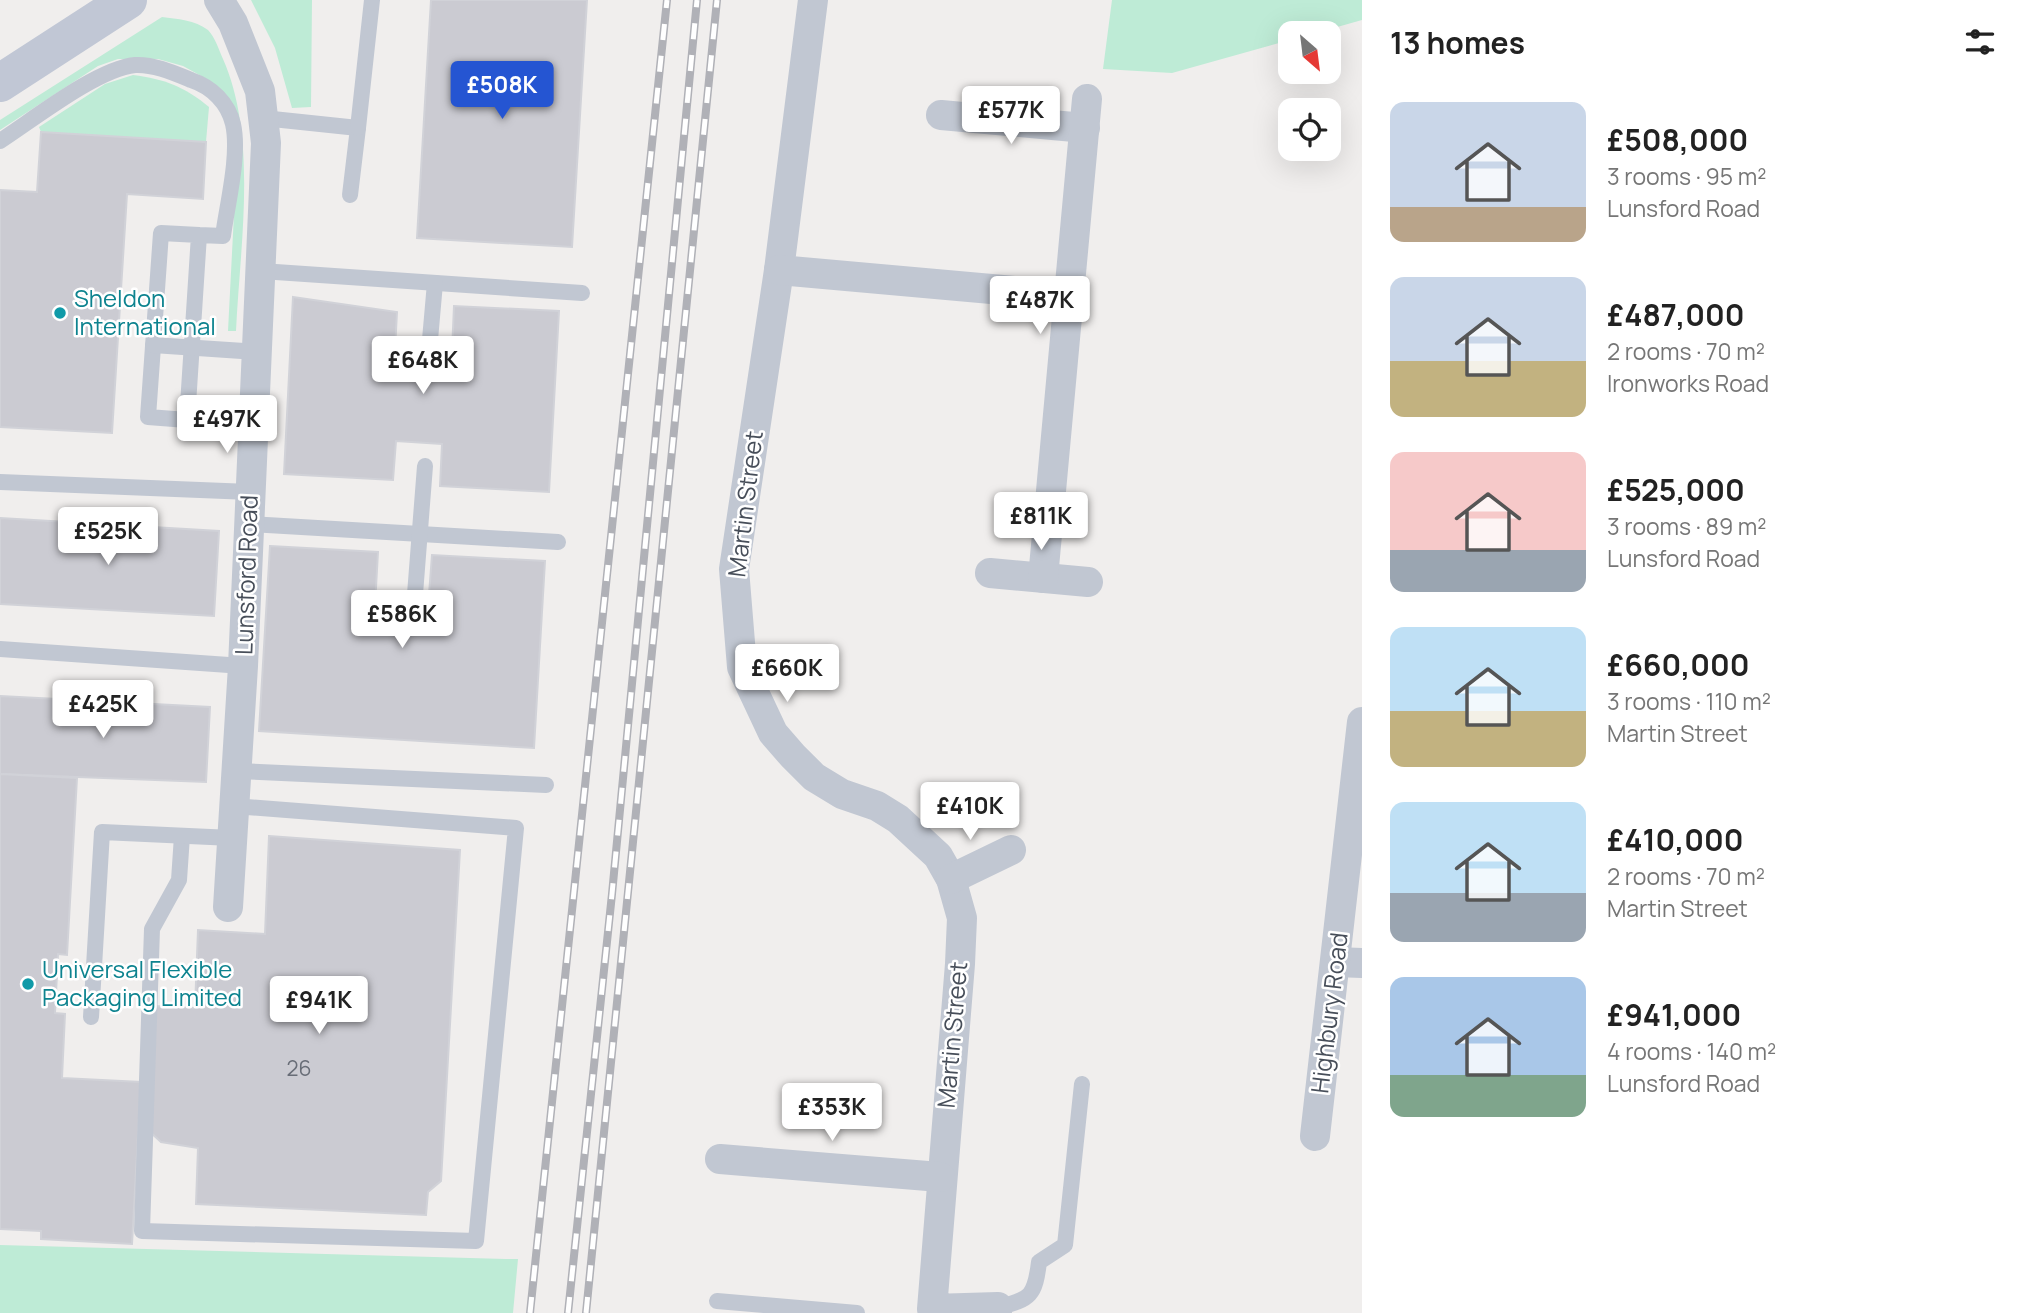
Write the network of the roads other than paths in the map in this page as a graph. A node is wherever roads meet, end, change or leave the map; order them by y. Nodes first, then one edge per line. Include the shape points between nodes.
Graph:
1 (128, 0) edge
2 (219, 0) edge
3 (372, 0) edge
4 (813, 0) edge
5 (0, 83) edge
6 (941, 115) dead end
7 (263, 118) junction
8 (358, 128) junction
9 (0, 141) edge
10 (350, 195) dead end
11 (200, 235) junction
12 (779, 270) junction
13 (261, 271) junction
14 (435, 283) junction
15 (582, 293) dead end
16 (1069, 296) junction
17 (153, 345) junction
18 (192, 347) junction
19 (429, 351) dead end
20 (258, 352) junction
21 (425, 466) dead end
22 (0, 482) edge
23 (250, 492) junction
24 (249, 524) junction
25 (420, 536) junction
26 (558, 542) dead end
27 (990, 573) dead end
28 (1044, 578) junction
29 (1088, 582) dead end
30 (414, 607) dead end
31 (0, 649) edge
32 (243, 666) junction
33 (1362, 723) edge
34 (237, 771) junction
35 (546, 785) dead end
36 (234, 806) junction
37 (182, 836) junction
38 (232, 838) junction
39 (1011, 850) dead end
40 (951, 879) junction
41 (228, 907) dead end
42 (1349, 962) edge
43 (92, 1017) dead end
44 (1082, 1084) dead end
45 (1315, 1136) dead end
46 (720, 1159) dead end
47 (940, 1177) junction
48 (717, 1301) dead end
49 (998, 1307) joint
50 (922, 1311) edge
51 (857, 1313) edge

1 - 5 street
2 - 7 street, Lunsford Road via 260,91
3 - 8 lane
4 - 12 street, Martin Street
6 - 16 street via 1086,113
7 - 8 lane
7 - 13 street, Lunsford Road
8 - 10 lane
9 - 11 lane via 108,72 136,65 197,82 223,100 233,126 223,236
11 - 17 lane via 161,233
11 - 18 lane
12 - 16 street
12 - 40 street, Martin Street via 734,569 742,667 763,714 793,757 842,794 898,819 937,856
13 - 14 lane
13 - 20 street, Lunsford Road
14 - 15 lane
14 - 19 lane
16 - 28 street
17 - 18 lane
17 - 18 lane via 148,417 187,420
18 - 20 lane
20 - 23 street, Lunsford Road
21 - 25 lane
22 - 23 lane
23 - 24 street, Lunsford Road
24 - 25 lane
24 - 32 street, Lunsford Road
25 - 26 lane
25 - 30 lane
27 - 28 street
28 - 29 street
31 - 32 lane
32 - 34 street, Lunsford Road
33 - 42 street, Highbury Road
34 - 35 lane
34 - 36 street, Lunsford Road
36 - 37 lane via 516,828 477,1241 142,1230 152,929 178,880
36 - 38 street, Lunsford Road
37 - 38 lane
37 - 43 lane via 102,832
38 - 41 street, Lunsford Road
39 - 40 street
40 - 47 street, Martin Street via 962,918
42 - 45 street, Highbury Road
44 - 49 lane via 1065,1245 1039,1262 1036,1288 1022,1302
46 - 47 street
47 - 50 street, Martin Street
48 - 51 lane
49 - 50 street, Martin Street

